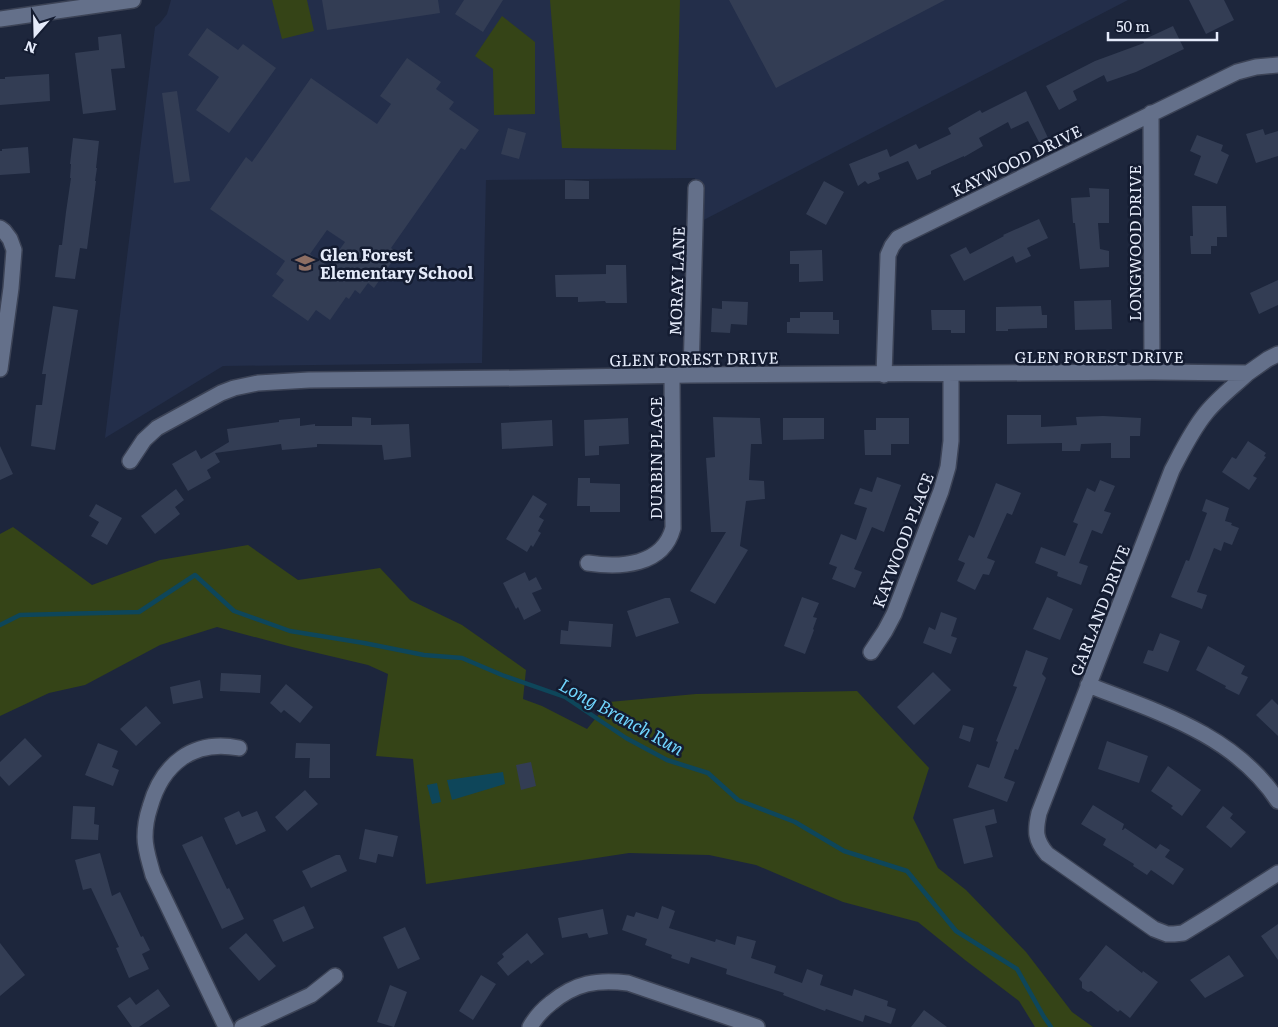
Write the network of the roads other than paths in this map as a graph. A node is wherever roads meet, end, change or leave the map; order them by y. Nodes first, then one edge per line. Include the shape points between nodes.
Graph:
1 (133, 0) edge
2 (0, 19) edge
3 (1278, 65) edge
4 (1151, 113) junction
5 (696, 188) dead end
6 (0, 228) edge
7 (1278, 354) edge
8 (0, 369) edge
9 (1152, 372) junction
10 (1248, 373) junction
11 (951, 374) junction
12 (691, 375) junction
13 (884, 375) junction
14 (672, 376) junction
15 (130, 461) dead end
16 (588, 562) dead end
17 (871, 652) dead end
18 (1088, 685) junction
19 (239, 748) dead end
20 (1278, 801) edge
21 (1278, 873) edge
22 (335, 976) dead end
23 (226, 1027) edge
24 (242, 1027) edge
25 (530, 1027) edge
26 (757, 1027) edge

1 - 2 street
3 - 4 street, KAYWOOD DRIVE via 1256,66 1237,72
4 - 9 street, LONGWOOD DRIVE
4 - 13 street, KAYWOOD DRIVE via 886,242
5 - 12 street, MORAY LANE
6 - 8 street via 10,239 14,250
7 - 10 street
9 - 10 street, GLEN FOREST DRIVE
9 - 11 street, GLEN FOREST DRIVE
10 - 18 street, GARLAND DRIVE via 1206,413 1172,470
11 - 13 street, GLEN FOREST DRIVE
11 - 17 street, KAYWOOD PLACE via 951,441 941,492 894,614
12 - 13 street, GLEN FOREST DRIVE
12 - 14 street, GLEN FOREST DRIVE
14 - 15 street, GLEN FOREST DRIVE via 309,380 258,384 221,393 157,428
14 - 16 street, DURBIN PLACE via 671,538 643,560 624,565
18 - 20 street via 1174,718 1217,742 1255,773
18 - 21 street, GARLAND DRIVE via 1036,825 1036,834 1047,854 1154,929 1167,934 1183,933
19 - 23 street via 212,746 198,749 170,767 153,796 145,837 153,875
22 - 24 street via 311,995
25 - 26 street via 560,995 591,983 611,981

